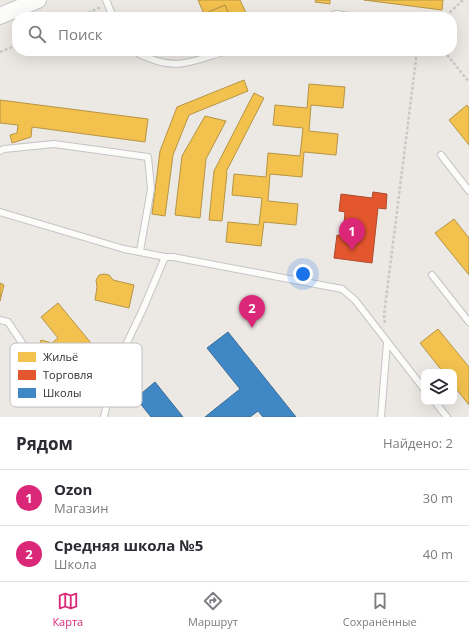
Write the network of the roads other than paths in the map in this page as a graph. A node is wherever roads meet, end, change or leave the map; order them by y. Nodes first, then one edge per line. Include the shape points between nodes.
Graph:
1 (38, 0) edge
2 (106, 0) edge
3 (111, 12) edge
4 (0, 16) edge
5 (143, 56) edge
6 (209, 56) edge
7 (0, 151) edge
8 (441, 155) dead end
9 (469, 191) edge
10 (0, 212) edge
11 (140, 251) junction
12 (164, 257) junction
13 (432, 275) dead end
14 (0, 320) edge
15 (469, 322) edge
16 (387, 342) junction
17 (22, 343) edge
18 (127, 343) edge
19 (421, 385) edge
20 (437, 405) edge
21 (106, 407) edge
22 (104, 417) edge
23 (381, 417) edge
24 (446, 417) edge

1 - 4 street
2 - 3 lane
5 - 6 lane via 159,63 181,64
7 - 11 lane via 54,144 148,157 152,189
8 - 9 lane
10 - 11 lane via 124,249
11 - 12 lane
12 - 16 lane via 342,289 356,300
12 - 18 lane
13 - 15 lane
14 - 17 lane via 8,322
16 - 19 lane
16 - 23 lane
20 - 24 lane
21 - 22 lane

